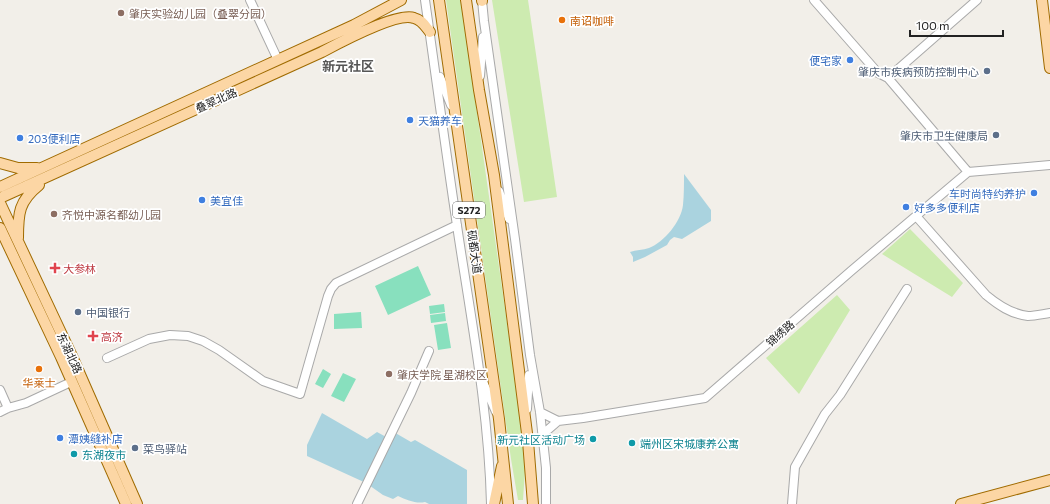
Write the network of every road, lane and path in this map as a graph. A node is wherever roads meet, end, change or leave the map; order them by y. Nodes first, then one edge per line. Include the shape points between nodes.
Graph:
1 (250, 0) edge
2 (401, 0) edge
3 (425, 0) edge
4 (440, 0) edge
5 (466, 0) edge
6 (482, 0) edge
7 (814, 0) edge
8 (977, 0) edge
9 (1042, 0) edge
10 (384, 10) junction
11 (484, 21) junction
12 (386, 23) junction
13 (430, 32) junction
14 (278, 60) junction
15 (435, 63) junction
16 (1050, 68) edge
17 (888, 78) junction
18 (479, 90) junction
19 (456, 117) junction
20 (0, 163) edge
21 (1050, 165) edge
22 (41, 168) junction
23 (968, 172) junction
24 (494, 175) junction
25 (46, 178) junction
26 (0, 187) edge
27 (0, 198) edge
28 (0, 203) edge
29 (916, 216) junction
30 (3, 225) edge
31 (457, 225) junction
32 (515, 239) junction
33 (18, 241) junction
34 (907, 289) dead end
35 (1050, 313) edge
36 (429, 351) dead end
37 (530, 355) junction
38 (107, 358) dead end
39 (480, 374) junction
40 (71, 382) junction
41 (0, 390) edge
42 (8, 408) junction
43 (0, 412) edge
44 (540, 412) junction
45 (499, 420) junction
46 (526, 420) junction
47 (558, 421) junction
48 (543, 434) junction
49 (504, 458) junction
50 (1048, 479) edge
51 (530, 503) edge
52 (126, 504) edge
53 (137, 504) edge
54 (357, 504) edge
55 (492, 504) edge
56 (510, 504) edge
57 (546, 504) edge
58 (792, 504) edge
59 (961, 504) edge

1 - 14 street
2 - 10 main road, 叠翠北路
3 - 13 street, 砚都大道
4 - 19 main road, 砚都大道 / S272
5 - 18 main road, S272
6 - 11 street
7 - 17 street via 878,73
8 - 17 street
9 - 16 main road
10 - 12 main road via 389,12 390,16
10 - 14 main road, 叠翠北路
11 - 18 street
11 - 32 street
12 - 13 main road, 叠翠北路 via 413,17 424,24
12 - 25 main road, 叠翠北路 via 357,34
13 - 15 street, 砚都大道
14 - 22 main road, 叠翠北路
15 - 19 street
15 - 31 street, 砚都大道
17 - 23 street
18 - 24 main road, S272
19 - 45 main road, 砚都大道 / S272
20 - 22 main road via 18,168
21 - 23 street
22 - 25 main road
22 - 26 main road, 叠翠北路
23 - 29 street, 锦绣路
24 - 32 street
24 - 46 main road, S272
25 - 27 main road, 叠翠北路
25 - 33 main road via 30,192 21,207
28 - 30 main road, 东湖北路
29 - 35 street via 986,295 1000,306 1016,314 1029,316
29 - 47 street, 锦绣路 via 705,398
30 - 33 main road, 东湖北路
30 - 40 main road, 东湖北路
31 - 38 street via 336,283 328,296 300,394 263,381 219,350 188,336 170,335 149,339
31 - 39 street, 砚都大道
32 - 37 street
33 - 53 main road, 东湖北路
34 - 58 street via 840,395 825,414 795,467
36 - 54 street
37 - 44 street
37 - 46 street
39 - 45 street
39 - 55 street, 砚都大道
40 - 42 street via 26,403
40 - 52 main road, 东湖北路
41 - 42 street
42 - 43 street
44 - 47 street
44 - 48 street
45 - 49 main road, 砚都大道 / S272
46 - 51 main road, S272
47 - 48 street
48 - 57 street
49 - 55 main road
49 - 56 main road, 砚都大道 / S272
50 - 59 main road

